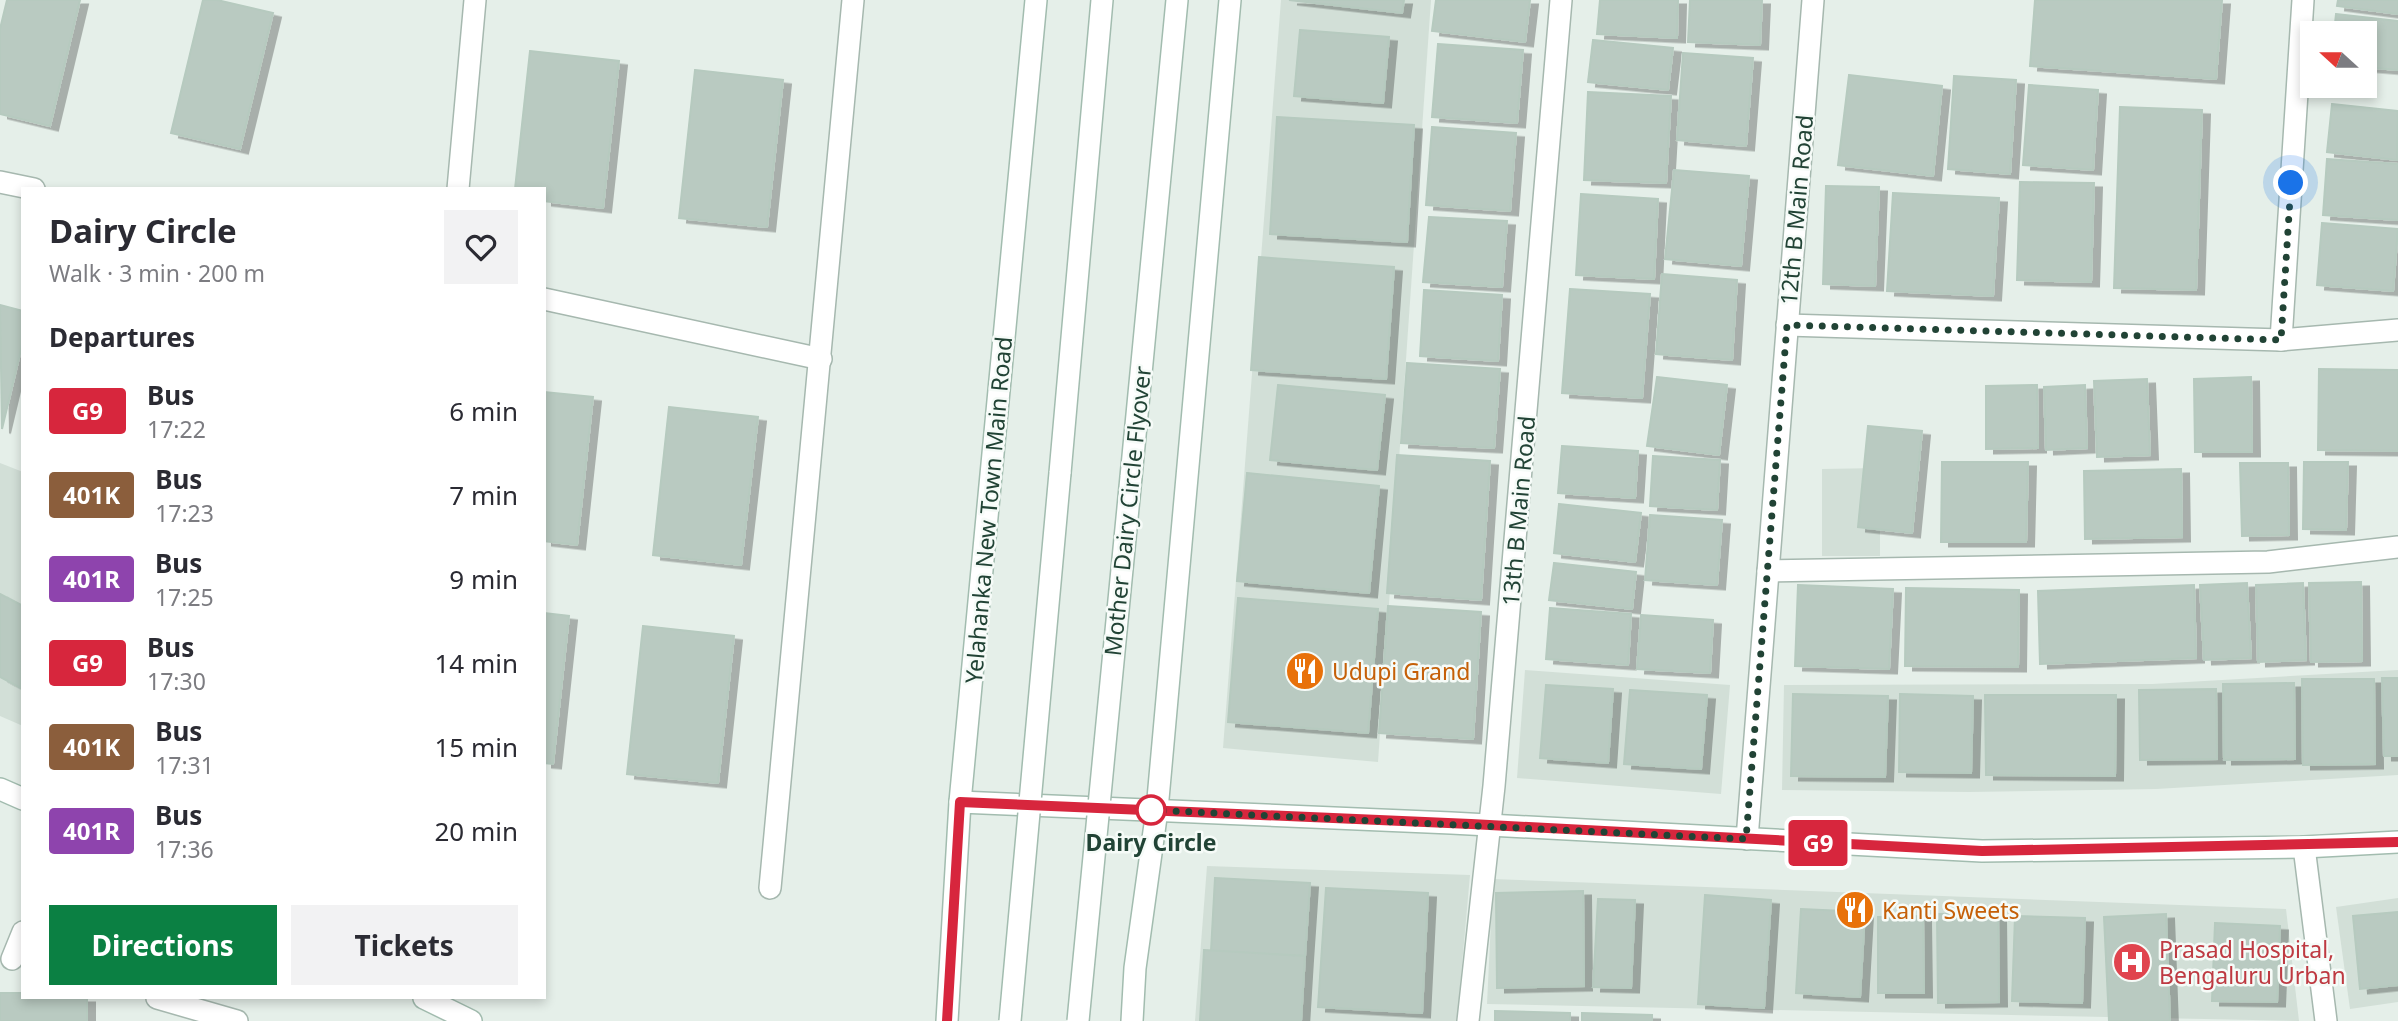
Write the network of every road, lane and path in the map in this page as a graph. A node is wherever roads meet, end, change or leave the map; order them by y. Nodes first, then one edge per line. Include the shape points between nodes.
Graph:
1 (475, 0) edge
2 (853, 0) edge
3 (1036, 0) edge
4 (1102, 0) edge
5 (1177, 0) edge
6 (1230, 0) edge
7 (1561, 0) edge
8 (1813, 0) edge
9 (2303, 0) edge
10 (0, 182) edge
11 (24, 187) edge
12 (458, 187) edge
13 (546, 299) edge
14 (1787, 325) junction
15 (2398, 330) edge
16 (2281, 340) junction
17 (821, 359) junction
18 (2398, 547) edge
19 (1768, 571) junction
20 (0, 789) edge
21 (21, 798) edge
22 (960, 802) junction
23 (1157, 810) junction
24 (1491, 825) junction
25 (1746, 839) junction
26 (2398, 842) edge
27 (2304, 846) junction
28 (770, 888) dead end
29 (21, 937) edge
30 (12, 959) edge
31 (160, 999) edge
32 (426, 999) edge
33 (237, 1021) edge
34 (471, 1021) edge
35 (947, 1021) edge
36 (1010, 1021) edge
37 (1078, 1021) edge
38 (1132, 1021) edge
39 (1468, 1021) edge
40 (2326, 1021) edge

1 - 12 main road
2 - 17 main road
3 - 22 main road, Yelahanka New Town Main Road
4 - 36 main road, bridge
5 - 37 main road, Mother Dairy Circle Flyover, bridge
6 - 23 main road
7 - 24 main road, 13th B Main Road
8 - 14 main road, 12th B Main Road
9 - 16 main road
10 - 11 main road
13 - 17 main road
14 - 16 main road
14 - 19 main road, 12th B Main Road
15 - 16 main road
17 - 28 main road
18 - 19 main road via 2267,562
19 - 25 main road, 12th B Main Road
20 - 21 main road
22 - 23 main road
22 - 35 main road, Yelahanka New Town Main Road
23 - 24 main road
23 - 38 main road
24 - 25 main road
24 - 39 main road, 13th B Main Road
25 - 27 main road via 1982,851
26 - 27 main road
27 - 40 main road
29 - 30 main road
31 - 33 main road
32 - 34 main road

